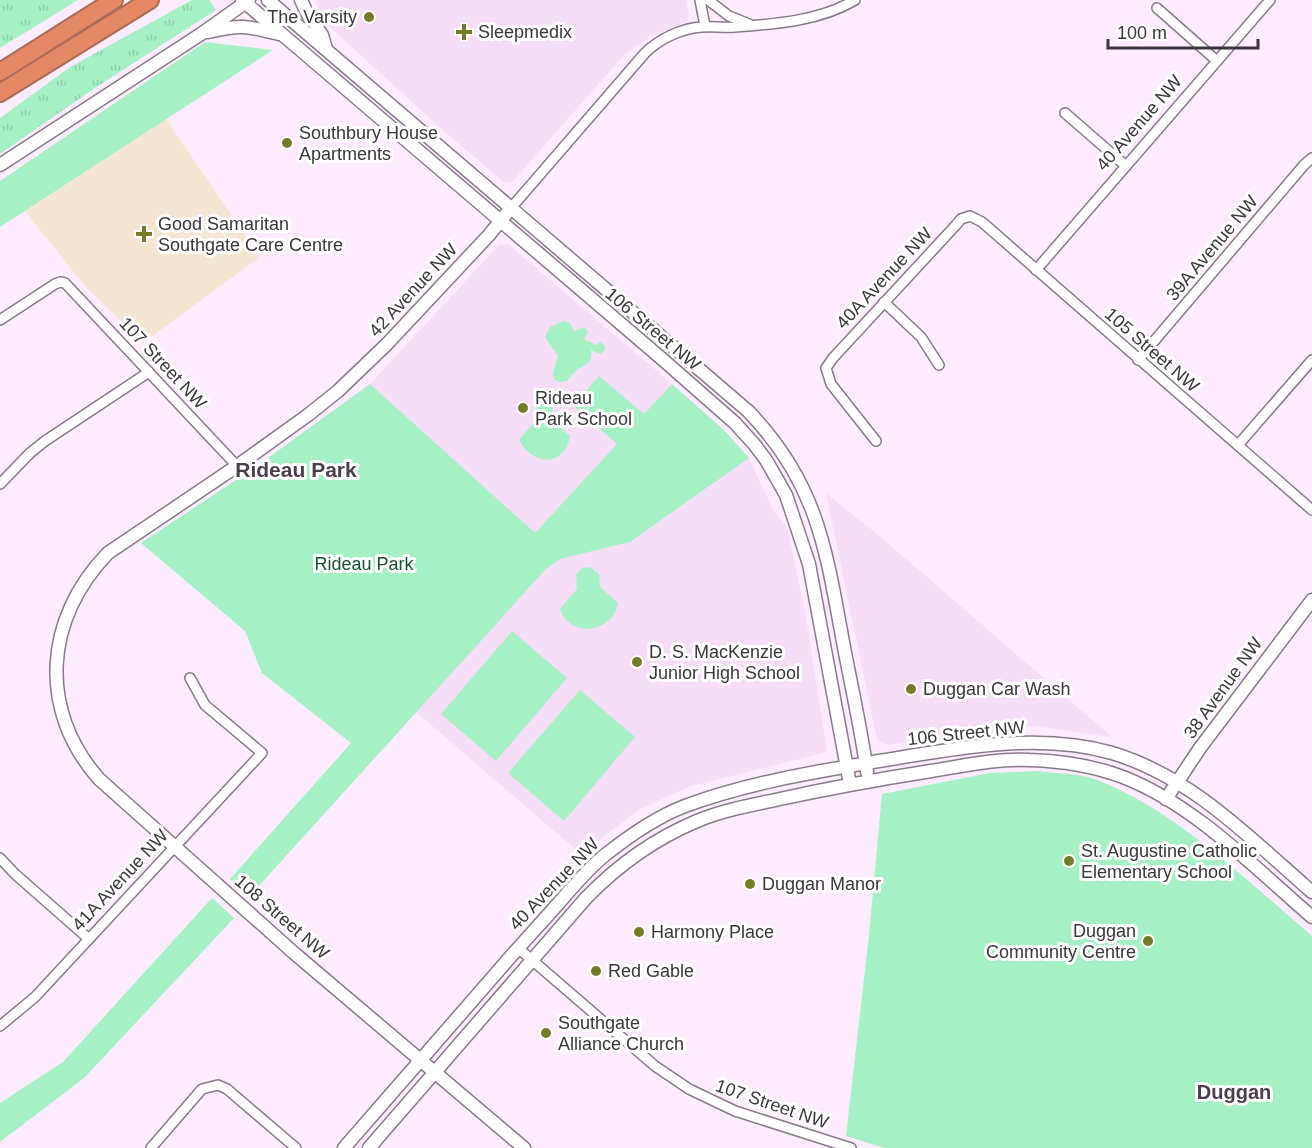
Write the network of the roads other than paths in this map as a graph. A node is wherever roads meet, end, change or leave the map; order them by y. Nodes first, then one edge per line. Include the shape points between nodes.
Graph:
1 (114, 0) edge
2 (150, 0) edge
3 (268, 0) edge
4 (301, 0) edge
5 (700, 0) edge
6 (708, 0) edge
7 (855, 0) edge
8 (1270, 0) edge
9 (245, 1) edge
10 (1157, 8) dead end
11 (754, 25) junction
12 (705, 26) junction
13 (201, 34) junction
14 (282, 35) junction
15 (326, 49) junction
16 (1217, 61) junction
17 (0, 72) edge
18 (0, 93) edge
19 (1065, 113) dead end
20 (1312, 158) edge
21 (0, 165) edge
22 (1126, 166) junction
23 (511, 208) junction
24 (970, 216) joint
25 (500, 222) junction
26 (1036, 270) junction
27 (884, 302) junction
28 (0, 320) edge
29 (1138, 360) junction
30 (1312, 360) edge
31 (939, 365) dead end
32 (149, 372) junction
33 (876, 441) dead end
34 (1238, 446) junction
35 (237, 466) junction
36 (0, 484) edge
37 (1312, 510) edge
38 (1312, 600) edge
39 (190, 678) dead end
40 (56, 685) joint
41 (866, 764) junction
42 (847, 767) junction
43 (868, 780) junction
44 (1177, 781) junction
45 (850, 784) junction
46 (1166, 799) junction
47 (175, 846) junction
48 (0, 858) edge
49 (1312, 892) edge
50 (1312, 917) edge
51 (89, 939) junction
52 (518, 948) junction
53 (532, 960) junction
54 (0, 1026) edge
55 (421, 1059) junction
56 (435, 1072) junction
57 (151, 1148) edge
58 (296, 1148) edge
59 (344, 1148) edge
60 (369, 1148) edge
61 (524, 1148) edge
62 (851, 1148) edge

1 - 17 highway
2 - 18 highway
3 - 15 street, 106 Street NW
4 - 15 street
5 - 12 street
6 - 11 street via 729,16
7 - 11 street, 42 Avenue NW via 810,18
8 - 16 street, 40 Avenue NW
9 - 13 street
9 - 14 street, 106 Street NW
10 - 16 street
11 - 12 street, 42 Avenue NW
12 - 23 street, 42 Avenue NW via 664,39 645,53
13 - 14 street via 245,26
13 - 21 street
14 - 25 street, 106 Street NW
15 - 23 street, 106 Street NW
16 - 22 street, 40 Avenue NW
19 - 22 street
20 - 29 street, 39A Avenue NW
22 - 26 street, 40 Avenue NW
23 - 25 street, 42 Avenue NW
23 - 41 street, 106 Street NW via 748,411 788,458 824,541
24 - 26 street, 105 Street NW
24 - 27 street, 40A Avenue NW via 961,219
25 - 35 street, 42 Avenue NW via 358,373
25 - 42 street, 106 Street NW via 735,423 766,460 786,495 809,564
26 - 29 street, 105 Street NW
27 - 31 street via 921,337
27 - 33 street, 40A Avenue NW via 826,368 831,384
28 - 32 street, 107 Street NW via 55,284 65,283
29 - 34 street, 105 Street NW
30 - 34 street
32 - 35 street, 107 Street NW
32 - 36 street via 45,441
34 - 37 street, 105 Street NW
35 - 40 street, 42 Avenue NW via 123,541 92,571 62,629
38 - 44 street, 38 Avenue NW
39 - 47 street, 41A Avenue NW via 205,705 262,753
40 - 47 street, 108 Street NW via 68,730 82,758 107,787
41 - 42 street, 40 Avenue NW
41 - 43 street, 106 Street NW
41 - 44 street, 106 Street NW via 990,744 1031,743 1109,752
42 - 45 street, 106 Street NW
42 - 52 street, 40 Avenue NW via 713,797 682,807 650,824 591,867
43 - 45 street, 106 Street NW
43 - 46 street, 106 Street NW via 1028,759 1107,772
44 - 46 street, 38 Avenue NW
44 - 49 street, 106 Street NW via 1220,810
45 - 53 street, 40 Avenue NW via 711,815 655,842 601,883
46 - 50 street, 106 Street NW via 1213,832
47 - 51 street, 41A Avenue NW
47 - 55 street, 108 Street NW
48 - 51 street
51 - 54 street, 41A Avenue NW via 35,997
52 - 53 street, 107 Street NW
52 - 55 street, 40 Avenue NW
53 - 56 street, 40 Avenue NW
53 - 62 street, 107 Street NW via 655,1066 689,1089 735,1110
55 - 56 street, 108 Street NW
55 - 59 street, 40 Avenue NW
56 - 60 street, 40 Avenue NW
56 - 61 street, 108 Street NW
57 - 58 street via 202,1089 218,1085

